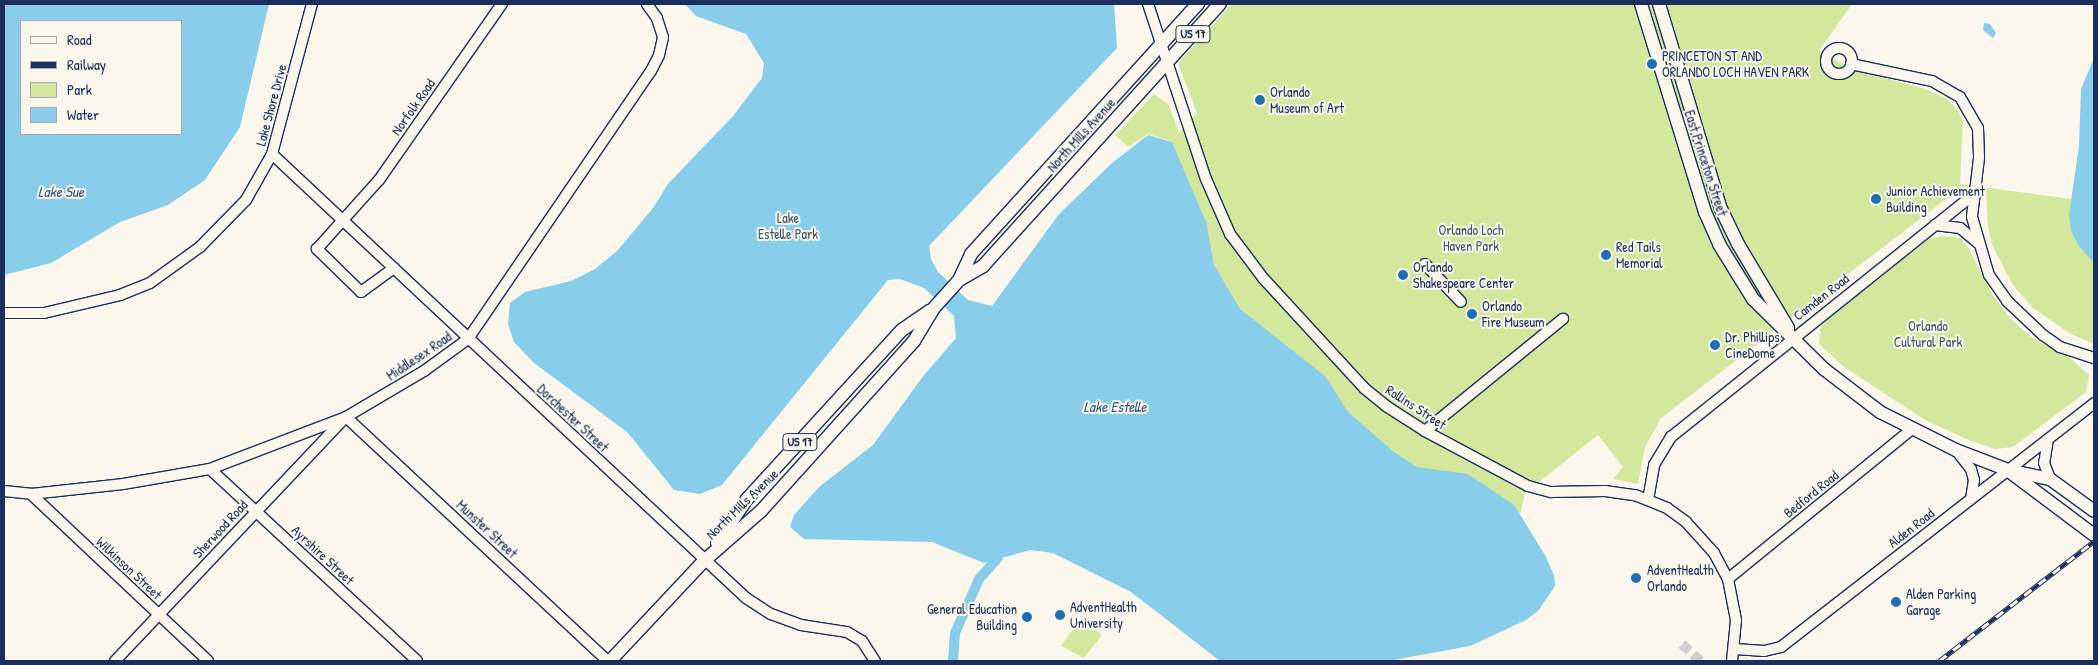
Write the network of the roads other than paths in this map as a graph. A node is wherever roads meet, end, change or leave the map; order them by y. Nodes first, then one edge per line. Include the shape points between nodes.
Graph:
1 (312, 4) edge
2 (502, 4) edge
3 (647, 4) edge
4 (1148, 4) edge
5 (1198, 4) edge
6 (1220, 4) edge
7 (1641, 4) edge
8 (1659, 4) edge
9 (1160, 46) junction
10 (1166, 64) junction
11 (1851, 64) dead end
12 (1681, 78) junction
13 (1665, 84) junction
14 (1686, 95) junction
15 (1670, 101) junction
16 (272, 154) junction
17 (1973, 195) junction
18 (340, 220) junction
19 (1935, 225) junction
20 (1979, 243) junction
21 (1425, 264) dead end
22 (394, 268) junction
23 (959, 280) junction
24 (1461, 302) dead end
25 (4, 313) edge
26 (1563, 319) dead end
27 (1793, 337) junction
28 (468, 339) junction
29 (2094, 358) edge
30 (2094, 402) edge
31 (346, 417) junction
32 (1912, 430) junction
33 (1425, 431) junction
34 (2048, 439) junction
35 (1956, 450) junction
36 (210, 470) junction
37 (2008, 470) junction
38 (2050, 479) junction
39 (4, 491) edge
40 (31, 494) junction
41 (1971, 499) junction
42 (1648, 500) junction
43 (2094, 511) edge
44 (256, 512) junction
45 (2094, 535) edge
46 (705, 560) junction
47 (1728, 579) junction
48 (159, 614) junction
49 (1735, 649) junction
50 (115, 661) edge
51 (208, 661) edge
52 (417, 661) edge
53 (609, 661) edge
54 (875, 661) edge
55 (1732, 661) edge

1 - 16 street, Lake Shore Drive
2 - 18 street, Norfolk Road via 379,180
3 - 28 street, Middlesex Road via 657,18 663,37 651,71
4 - 9 street
5 - 9 main road, North Mills Avenue / US 17
6 - 10 main road, North Mills Avenue / US 17
7 - 13 main road, East Princeton Street
8 - 12 main road, East Princeton Street
9 - 10 street, Rollins Street
9 - 23 main road, North Mills Avenue / US 17 via 971,254
10 - 23 main road, North Mills Avenue / US 17 via 983,266
10 - 33 street, Rollins Street via 1206,179 1230,234 1247,258 1364,388
11 - 17 street via 1932,81 1960,97 1978,128
12 - 13 street
12 - 14 main road, East Princeton Street
13 - 15 main road, East Princeton Street
14 - 15 street
14 - 27 main road, East Princeton Street via 1721,209
15 - 27 main road, East Princeton Street via 1691,175 1719,244 1753,299
16 - 18 street, Dorchester Street
16 - 25 street, Lake Shore Drive via 246,200 200,247 150,283 120,295 44,313
17 - 19 street, Camden Road
17 - 20 street via 1972,216
18 - 22 street, Dorchester Street
18 - 22 street, Norfolk Road via 317,249 361,292
19 - 20 street via 1960,228
19 - 27 street, Camden Road
20 - 29 street via 1989,275 2027,321 2060,347
21 - 24 street
22 - 28 street, Dorchester Street
23 - 46 main road, North Mills Avenue / US 17 via 933,309 902,330 747,500
26 - 33 street
27 - 32 main road, East Princeton Street via 1854,394
27 - 42 street, Camden Road via 1671,437 1654,465
28 - 31 street, Middlesex Road via 424,371
28 - 46 street, Dorchester Street
30 - 34 street, Alden Road
31 - 36 street, Middlesex Road
31 - 44 street, Sherwood Road
31 - 53 street, Munster Street
32 - 35 main road, East Princeton Street
32 - 47 street, Bedford Road
33 - 42 street, Rollins Street via 1537,489 1561,493 1605,491
34 - 37 street, Alden Road
34 - 38 street via 2044,463
35 - 37 main road, East Princeton Street
35 - 41 street via 1971,469 1974,480
36 - 40 street, Middlesex Road
36 - 44 street, Ayrshire Street
37 - 38 main road, East Princeton Street
37 - 41 street, Alden Road
37 - 45 main road, East Princeton Street
38 - 43 main road, East Princeton Street
39 - 40 street, Middlesex Road
40 - 48 street, Wilkinson Street
41 - 49 street, Alden Road via 1781,647 1764,651
42 - 47 street, Rollins Street via 1667,508 1703,539
44 - 48 street, Sherwood Road
44 - 52 street, Ayrshire Street
46 - 53 main road, North Mills Avenue / US 17
46 - 54 street, Dorchester Street via 746,598 771,614 801,625 847,632 862,641
47 - 49 street, Rollins Street via 1736,620
48 - 50 street, Sherwood Road
48 - 51 street, Wilkinson Street
49 - 55 street, Rollins Street

